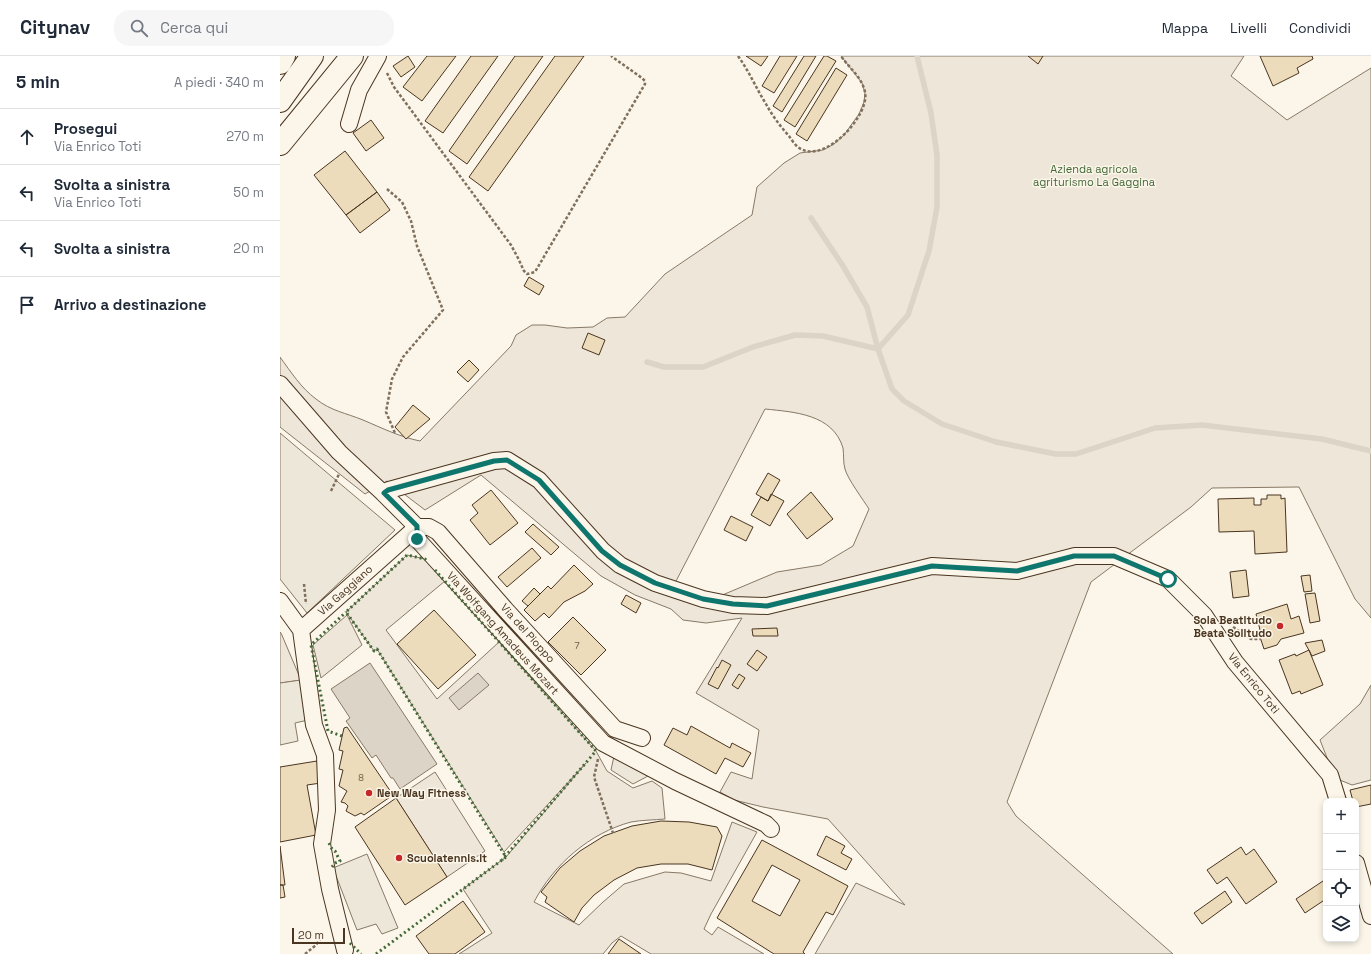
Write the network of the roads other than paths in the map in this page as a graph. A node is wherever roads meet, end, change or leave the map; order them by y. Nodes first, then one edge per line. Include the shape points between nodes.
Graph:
1 (284, 56) edge
2 (312, 56) edge
3 (352, 56) edge
4 (280, 62) edge
5 (383, 62) edge
6 (280, 101) edge
7 (350, 124) dead end
8 (280, 144) edge
9 (280, 384) edge
10 (384, 493) junction
11 (417, 526) junction
12 (280, 601) edge
13 (300, 630) junction
14 (642, 738) dead end
15 (1337, 798) edge
16 (771, 829) dead end
17 (1358, 870) edge
18 (1371, 916) edge
19 (345, 950) dead end

1 - 4 street
2 - 6 street
3 - 8 street
5 - 7 street via 359,90
9 - 10 street via 339,452
10 - 11 street
10 - 15 street, Via Enrico Toti via 494,461 507,460 539,480 602,551 620,565 655,583 703,599 733,604 767,606 932,566 1017,571 1074,556 1114,556 1168,579 1204,615 1235,662 1330,775
11 - 13 street, Via Gaggiano
11 - 14 street, Via del Pioppo via 429,527 438,532 615,729
11 - 16 street, Via Wolfgang Amadeus Mozart via 417,539 603,743 766,824
12 - 13 street
13 - 19 street via 314,726 325,755 327,810 322,844
17 - 18 street

